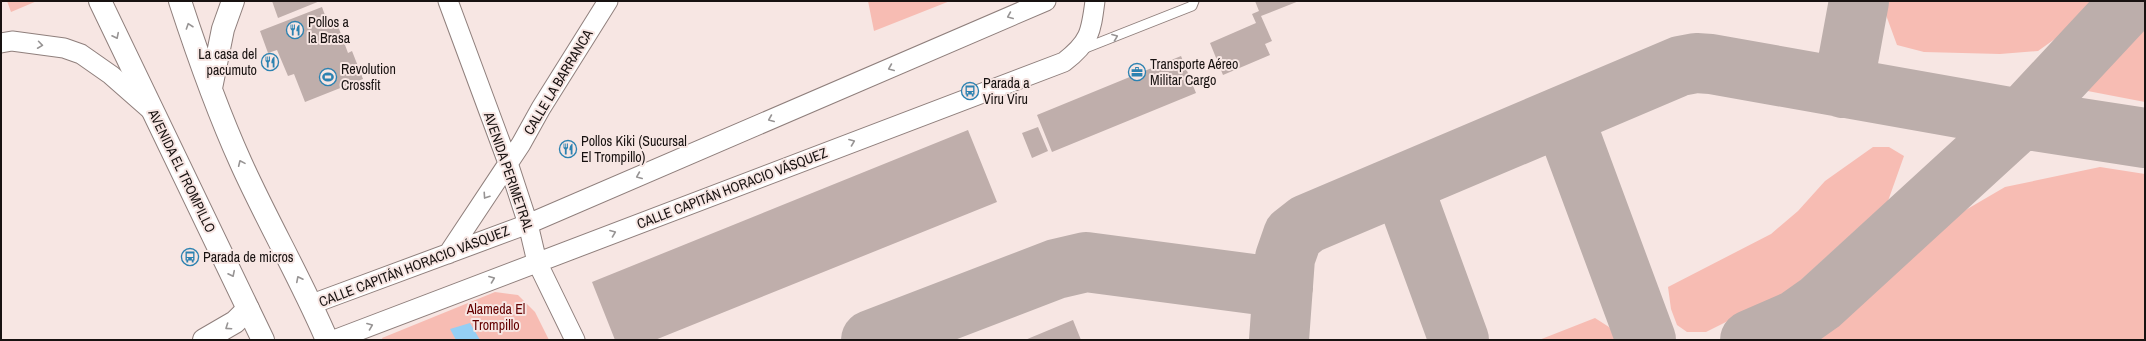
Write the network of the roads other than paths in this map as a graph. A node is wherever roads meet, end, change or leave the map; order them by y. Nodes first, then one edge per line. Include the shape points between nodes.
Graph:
1 (100, 1) edge
2 (180, 1) edge
3 (233, 1) edge
4 (448, 1) edge
5 (608, 1) edge
6 (1046, 1) edge
7 (1095, 1) edge
8 (1194, 1) edge
9 (1, 43) edge
10 (1078, 51) junction
11 (211, 89) junction
12 (154, 113) junction
13 (508, 163) junction
14 (528, 224) junction
15 (448, 254) junction
16 (537, 262) junction
17 (312, 304) junction
18 (248, 308) junction
19 (204, 340) edge
20 (263, 340) edge
21 (327, 340) edge
22 (334, 340) edge
23 (575, 340) edge

1 -> 12 main road, AVENIDA EL TROMPILLO
11 -> 2 main road
3 - 11 main road via 223,29
4 - 13 street, AVENIDA PERIMETRAL
5 - 13 street, CALLE LA BARRANCA
6 -> 14 street, CALLE CAPITÁN HORACIO VÁSQUEZ
7 - 10 street, CALLE CAPITÁN HORACIO VÁSQUEZ via 1091,32
10 -> 8 lane via 1192,6
9 -> 12 street via 12,41 64,48 81,54 111,75
16 -> 10 street, CALLE CAPITÁN HORACIO VÁSQUEZ via 1064,62
17 -> 11 main road via 241,163
12 -> 18 main road, AVENIDA EL TROMPILLO
13 - 14 street, AVENIDA PERIMETRAL
13 -> 15 street, CALLE LA BARRANCA
14 - 15 street, CALLE CAPITÁN HORACIO VÁSQUEZ
14 - 16 street, AVENIDA PERIMETRAL
15 - 17 street, CALLE CAPITÁN HORACIO VÁSQUEZ
22 -> 16 street, CALLE CAPITÁN HORACIO VÁSQUEZ
16 - 23 street, AVENIDA PERIMETRAL
17 - 21 main road
18 -> 19 main road via 235,322
18 - 20 main road, AVENIDA EL TROMPILLO

